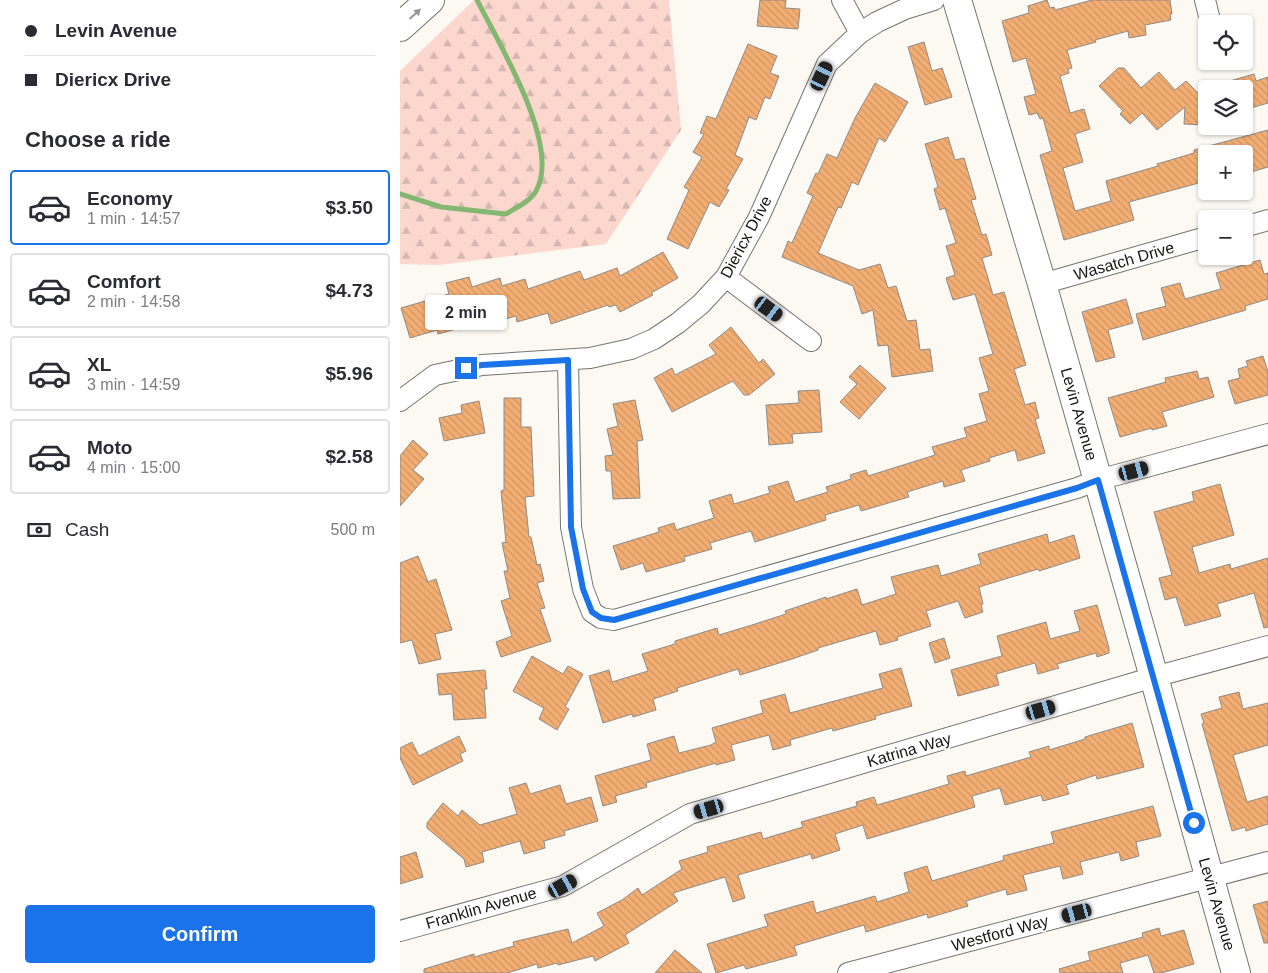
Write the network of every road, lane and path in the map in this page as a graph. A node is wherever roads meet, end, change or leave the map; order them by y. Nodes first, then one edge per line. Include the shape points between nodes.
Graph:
1 (430, 0) edge
2 (842, 0) edge
3 (934, 0) edge
4 (957, 0) edge
5 (1205, 0) edge
6 (1209, 15) edge
7 (400, 27) edge
8 (860, 34) junction
9 (1268, 220) edge
10 (1253, 224) edge
11 (1198, 240) edge
12 (726, 278) junction
13 (1042, 284) junction
14 (811, 341) dead end
15 (568, 360) junction
16 (400, 401) edge
17 (1268, 434) edge
18 (1098, 480) junction
19 (1268, 646) edge
20 (1154, 677) junction
21 (1268, 862) edge
22 (1210, 878) junction
23 (563, 886) joint
24 (400, 931) edge
25 (848, 973) edge
26 (1236, 973) edge

7 -> 1 main road
2 - 8 street
3 - 8 street, Diericx Drive via 890,15
4 - 13 main road, Levin Avenue
5 - 6 street
8 - 12 street, Diericx Drive via 828,64 759,217
9 - 10 street
11 - 13 street, Wasatch Drive
12 - 14 street
12 - 15 street, Diericx Drive via 701,304 654,339 630,349
13 - 18 main road, Levin Avenue
15 - 16 street, Diericx Drive via 482,365 435,375
15 - 18 street via 571,527 583,589 592,612 601,618 614,620
17 - 18 street
18 - 20 main road, Levin Avenue
19 - 20 street, Katrina Way
20 - 22 main road, Levin Avenue
20 - 23 street, Katrina Way via 690,814
21 - 22 street, Westford Way
22 - 25 street, Westford Way
22 - 26 main road, Levin Avenue
23 - 24 street, Franklin Avenue

